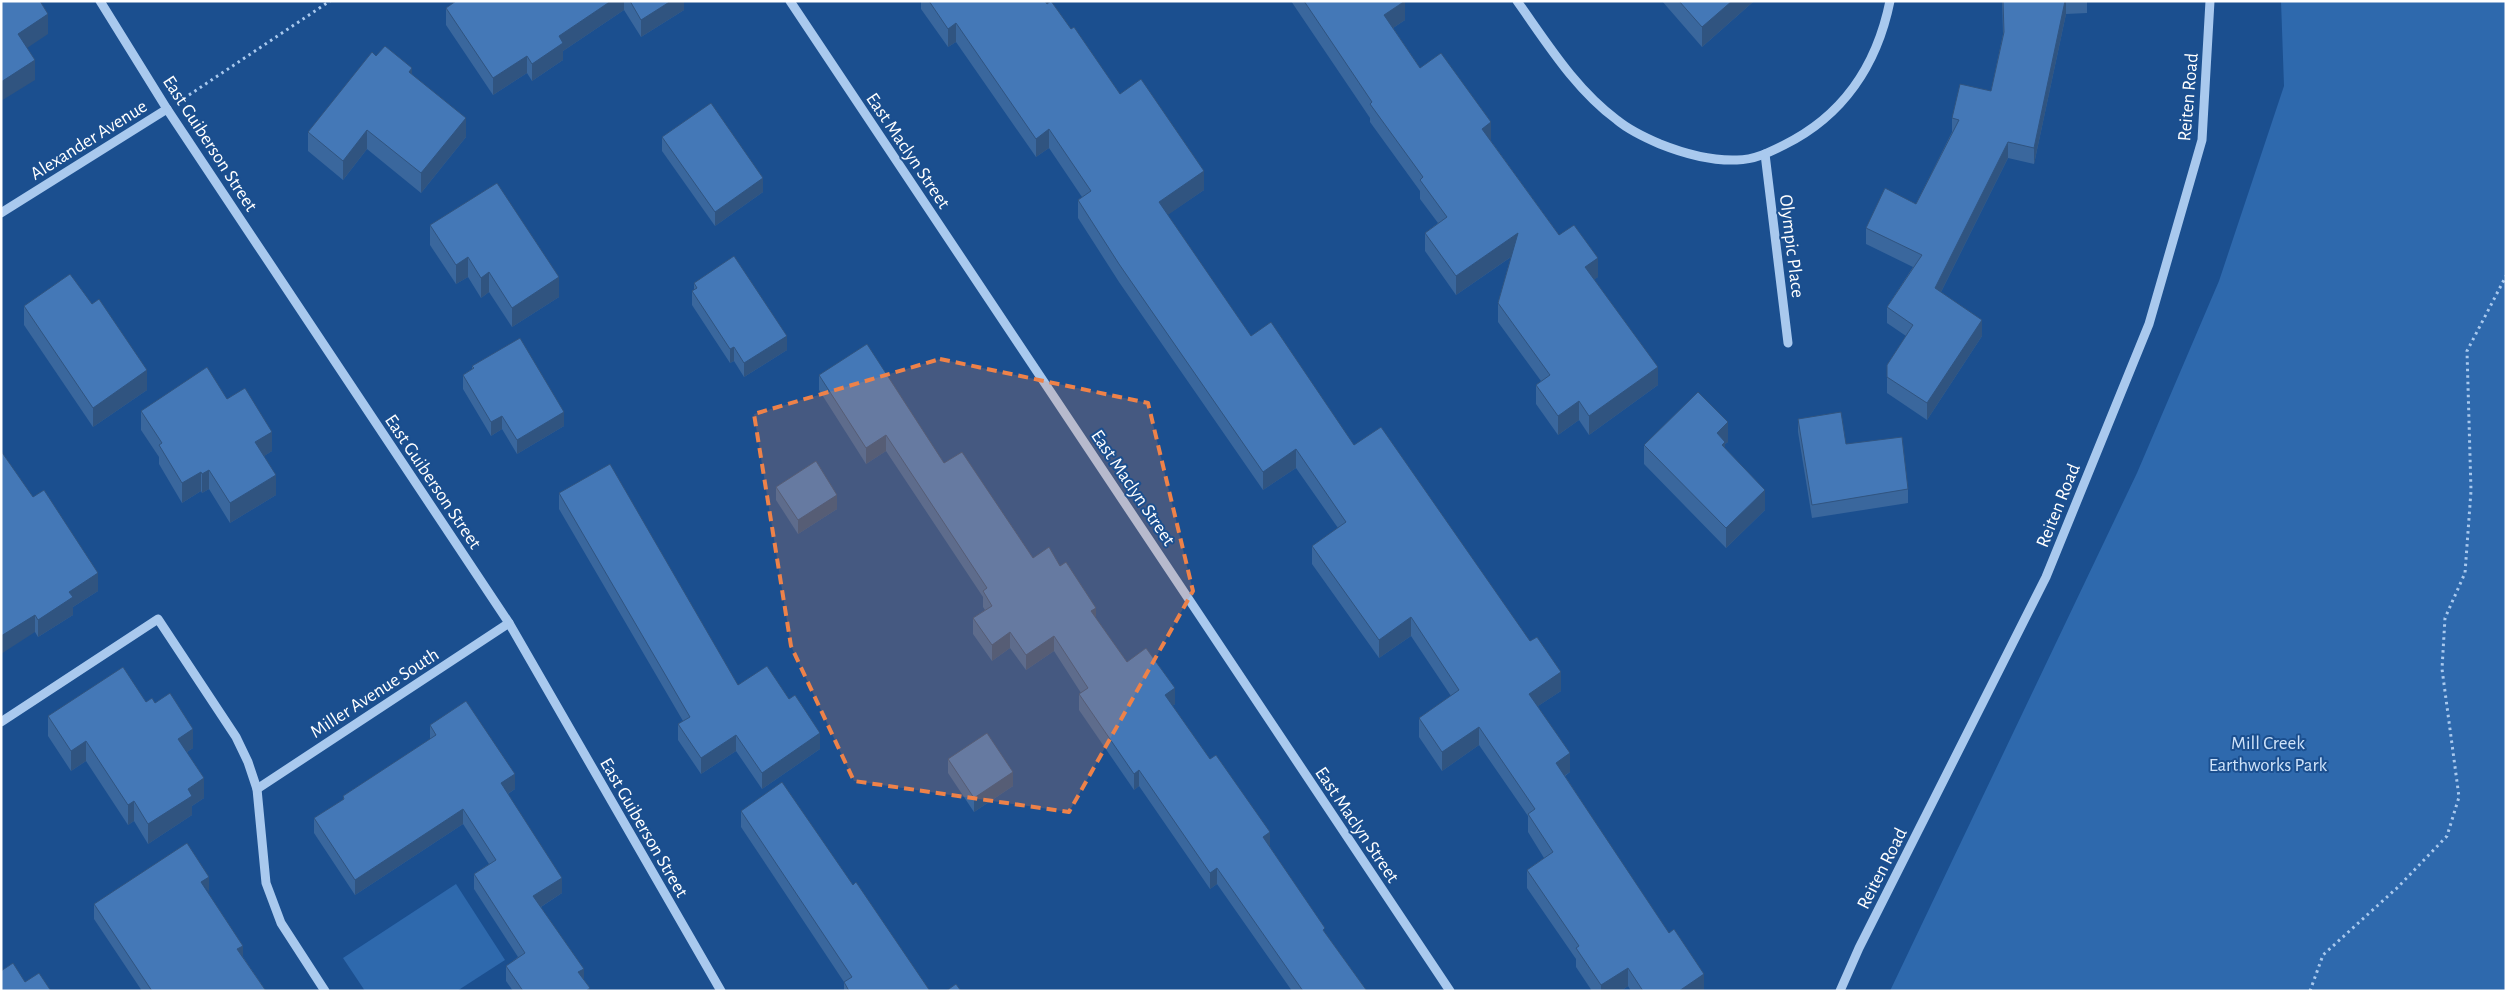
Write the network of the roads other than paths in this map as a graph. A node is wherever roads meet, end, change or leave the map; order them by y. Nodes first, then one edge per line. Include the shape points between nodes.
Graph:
1 (100, 1) edge
2 (790, 1) edge
3 (1517, 1) edge
4 (1890, 1) edge
5 (2210, 1) edge
6 (168, 109) junction
7 (1765, 154) junction
8 (1, 213) edge
9 (1788, 343) dead end
10 (509, 623) junction
11 (1, 722) edge
12 (257, 789) junction
13 (326, 991) edge
14 (721, 991) edge
15 (1450, 991) edge
16 (1840, 991) edge

1 - 6 street, East Guiberson Street
2 - 15 street, East Maclyn Street
3 - 7 street via 1585,91 1617,121 1683,153 1739,160
4 - 7 street via 1885,28 1855,88 1812,128
5 - 16 street, Reiten Road via 2202,140 2149,324 2046,577
6 - 8 street, Alexander Avenue
6 - 10 street, East Guiberson Street
7 - 9 street, Olympic Place
10 - 12 street, Miller Avenue South
10 - 14 street, East Guiberson Street
11 - 12 street via 158,619 236,737
12 - 13 street via 266,883 282,923

